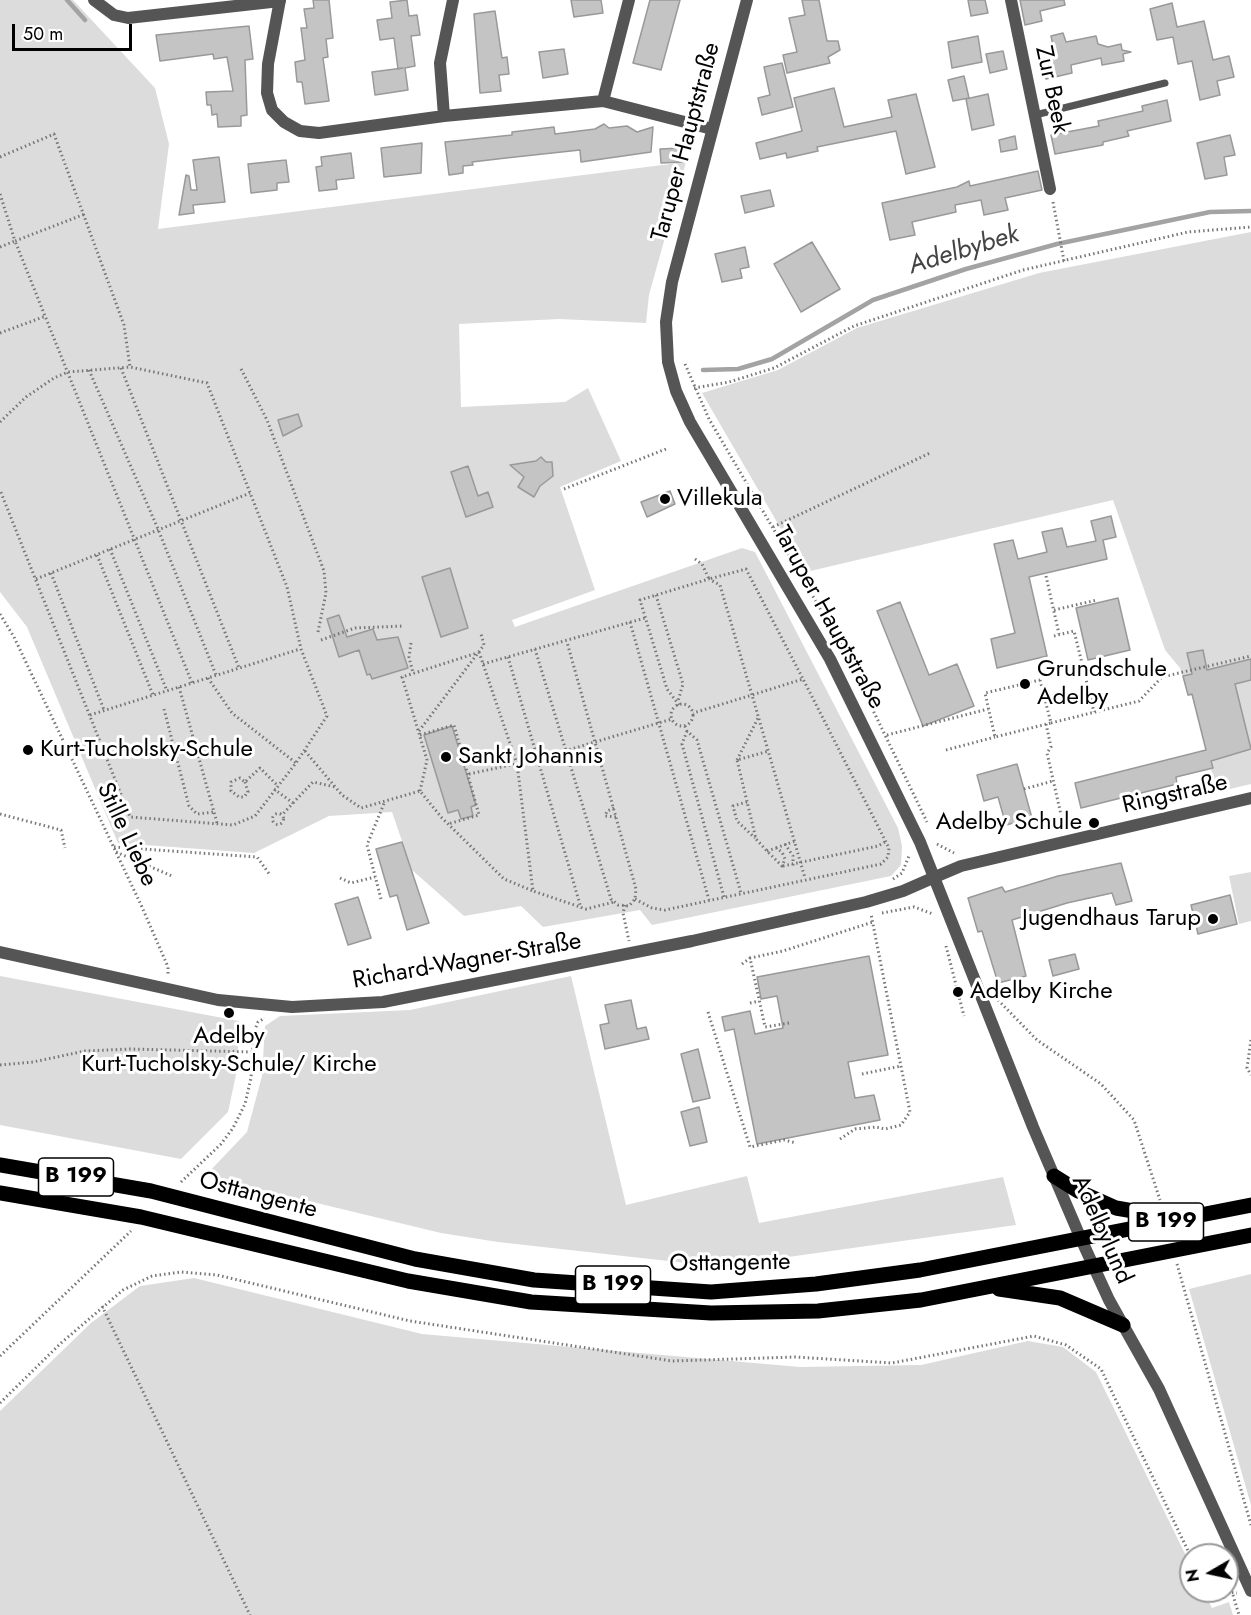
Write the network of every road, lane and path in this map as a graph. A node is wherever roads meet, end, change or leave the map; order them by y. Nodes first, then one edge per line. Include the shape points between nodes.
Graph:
1 (94, 0) edge
2 (453, 0) edge
3 (629, 0) edge
4 (747, 0) edge
5 (1011, 0) edge
6 (280, 1) edge
7 (1165, 83) dead end
8 (603, 101) junction
9 (1035, 115) junction
10 (444, 116) junction
11 (712, 129) junction
12 (0, 157) edge
13 (1050, 189) joint
14 (0, 194) edge
15 (85, 214) junction
16 (1251, 227) edge
17 (15, 241) junction
18 (0, 247) edge
19 (1064, 261) junction
20 (46, 316) junction
21 (0, 333) edge
22 (130, 367) junction
23 (121, 368) junction
24 (241, 369) dead end
25 (89, 370) junction
26 (68, 372) junction
27 (0, 422) edge
28 (666, 449) dead end
29 (930, 453) dead end
30 (564, 489) dead end
31 (0, 490) edge
32 (250, 493) junction
33 (181, 520) junction
34 (773, 528) junction
35 (158, 529) junction
36 (758, 535) junction
37 (136, 538) junction
38 (110, 549) junction
39 (96, 554) junction
40 (695, 559) dead end
41 (51, 573) junction
42 (1046, 576) dead end
43 (36, 579) junction
44 (709, 579) junction
45 (656, 595) junction
46 (1097, 600) dead end
47 (1054, 610) junction
48 (0, 614) edge
49 (645, 618) junction
50 (630, 622) junction
51 (403, 626) dead end
52 (318, 632) dead end
53 (481, 634) dead end
54 (1059, 634) junction
55 (1054, 636) dead end
56 (321, 640) dead end
57 (567, 642) junction
58 (411, 643) dead end
59 (301, 649) junction
60 (535, 649) junction
61 (478, 652) junction
62 (1251, 656) edge
63 (508, 657) junction
64 (483, 664) junction
65 (239, 668) junction
66 (413, 673) junction
67 (216, 675) junction
68 (208, 678) junction
69 (803, 679) junction
70 (192, 683) junction
71 (179, 687) junction
72 (167, 691) junction
73 (153, 695) junction
74 (752, 695) junction
75 (679, 703) junction
76 (164, 709) dead end
77 (104, 710) junction
78 (988, 710) junction
79 (1094, 712) junction
80 (693, 713) junction
81 (90, 715) junction
82 (759, 717) junction
83 (672, 719) junction
84 (658, 723) junction
85 (1048, 724) junction
86 (685, 726) junction
87 (687, 731) junction
88 (419, 733) junction
89 (886, 735) dead end
90 (995, 737) junction
91 (596, 743) junction
92 (946, 750) dead end
93 (304, 751) junction
94 (567, 751) junction
95 (769, 751) junction
96 (538, 759) junction
97 (737, 759) junction
98 (296, 763) junction
99 (517, 764) junction
100 (469, 774) junction
101 (1053, 781) junction
102 (245, 782) junction
103 (277, 785) junction
104 (335, 787) junction
105 (274, 789) junction
106 (1024, 789) dead end
107 (420, 791) junction
108 (1251, 798) edge
109 (385, 801) junction
110 (747, 802) junction
111 (293, 803) junction
112 (614, 808) junction
113 (214, 812) junction
114 (0, 814) edge
115 (282, 815) dead end
116 (616, 817) junction
117 (217, 823) junction
118 (448, 824) junction
119 (756, 839) junction
120 (795, 841) junction
121 (885, 842) junction
122 (1067, 842) junction
123 (785, 844) junction
124 (113, 847) junction
125 (939, 847) dead end
126 (65, 848) dead end
127 (776, 848) junction
128 (767, 851) junction
129 (115, 852) junction
130 (910, 852) dead end
131 (801, 864) junction
132 (782, 866) junction
133 (793, 866) junction
134 (941, 874) junction
135 (270, 875) dead end
136 (172, 876) dead end
137 (375, 877) junction
138 (340, 878) dead end
139 (806, 879) junction
140 (892, 880) dead end
141 (533, 891) junction
142 (741, 893) junction
143 (724, 897) junction
144 (381, 899) dead end
145 (635, 899) junction
146 (709, 900) junction
147 (869, 901) junction
148 (615, 902) junction
149 (625, 905) junction
150 (581, 908) junction
151 (872, 915) junction
152 (938, 917) dead end
153 (873, 922) junction
154 (639, 939) dead end
155 (629, 941) junction
156 (619, 943) dead end
157 (946, 943) dead end
158 (0, 952) edge
159 (750, 958) junction
160 (742, 964) dead end
161 (157, 973) dead end
162 (168, 975) junction
163 (179, 977) dead end
164 (995, 997) dead end
165 (759, 1001) junction
166 (750, 1003) dead end
167 (708, 1012) dead end
168 (964, 1016) dead end
169 (789, 1023) dead end
170 (254, 1032) dead end
171 (1251, 1040) edge
172 (252, 1052) junction
173 (0, 1065) edge
174 (901, 1066) junction
175 (862, 1074) dead end
176 (1251, 1075) edge
177 (840, 1139) dead end
178 (796, 1143) dead end
179 (206, 1158) dead end
180 (0, 1165) edge
181 (1054, 1176) junction
182 (1154, 1178) dead end
183 (0, 1193) edge
184 (1251, 1205) edge
185 (1180, 1219) junction
186 (1251, 1235) edge
187 (1081, 1239) junction
188 (106, 1255) dead end
189 (1093, 1265) junction
190 (981, 1288) junction
191 (1185, 1293) dead end
192 (102, 1306) junction
193 (1123, 1325) junction
194 (0, 1356) edge
195 (0, 1403) edge
196 (1251, 1525) edge
197 (1184, 1543) edge
198 (1251, 1590) edge
199 (250, 1615) edge

1 - 6 street via 114,15 128,18
2 - 10 street via 440,63
3 - 8 street
4 - 11 street, Taruper Hauptstraße
5 - 9 street, Zur Beek
6 - 10 street via 268,64 267,93 272,110 284,122 300,131 319,133
7 - 9 lane
8 - 10 street
8 - 11 street
9 - 13 street, Zur Beek
11 - 36 street, Taruper Hauptstraße via 672,282 666,322 668,362 690,422
12 - 15 path via 54,134
13 - 19 path
14 - 17 path
15 - 17 path
15 - 22 path via 124,325
16 - 19 path via 1188,232
17 - 18 path
17 - 20 path
19 - 34 path via 1023,270 854,326 774,368 693,388
20 - 21 path
20 - 26 path
22 - 23 path
22 - 32 path via 207,383
23 - 25 path
23 - 33 path
24 - 52 path via 267,420 324,571 326,592
25 - 26 path
25 - 35 path
26 - 27 path via 26,397
26 - 37 path
28 - 30 path
29 - 34 path
31 - 43 path
32 - 33 path
32 - 59 path via 287,587
33 - 35 path
33 - 65 path
34 - 36 path
35 - 37 path
35 - 67 path
36 - 134 street, Taruper Hauptstraße via 830,659 920,842
37 - 38 path
37 - 70 path
38 - 39 path
38 - 72 path
39 - 41 path
39 - 73 path
40 - 44 path
41 - 43 path
41 - 77 path
42 - 47 path
43 - 81 path
44 - 45 path
44 - 69 path via 746,569
44 - 74 path via 720,585
45 - 49 path via 640,600
45 - 75 path via 682,684
46 - 47 path
47 - 54 path
48 - 124 path, Stille Liebe
49 - 50 path
49 - 75 path via 667,689
50 - 57 path
50 - 84 path
51 - 56 path via 355,628
53 - 61 path via 484,645
54 - 55 path
54 - 79 path via 1074,631
57 - 60 path
57 - 91 path
58 - 66 path
59 - 65 path
59 - 93 path via 327,716
60 - 63 path
60 - 94 path
61 - 64 path
61 - 66 path
61 - 88 path
62 - 79 path via 1162,677 1139,701
63 - 64 path
63 - 96 path
64 - 99 path
65 - 67 path
66 - 88 path via 402,677
67 - 68 path
68 - 70 path
68 - 98 path via 232,713
69 - 74 path
69 - 121 path
70 - 71 path
71 - 72 path
71 - 113 path
72 - 73 path
73 - 77 path
74 - 80 path
74 - 82 path
75 - 80 path
75 - 83 path
76 - 113 path via 189,806 196,814
77 - 81 path
78 - 85 path via 985,693 1040,680
78 - 89 path
78 - 90 path
79 - 85 path
80 - 86 path
81 - 117 path via 130,817
82 - 95 path
82 - 97 path
83 - 84 path
83 - 86 path via 676,725
84 - 91 path
84 - 146 path
85 - 90 path
85 - 101 path via 1051,747 1047,753
86 - 87 path
87 - 142 path via 698,740
87 - 143 path via 682,744
88 - 100 path via 454,725
88 - 107 path via 427,760
90 - 92 path
91 - 94 path
91 - 112 path
93 - 98 path
93 - 104 path
94 - 96 path
94 - 148 path
95 - 97 path
95 - 120 path
96 - 99 path
96 - 150 path
97 - 110 path
98 - 103 path
99 - 100 path
99 - 141 path
100 - 118 path via 479,815
101 - 106 path
101 - 122 path
102 - 102 path via 234,779 229,787 244,797 248,792
102 - 103 path via 260,768
103 - 105 path
104 - 109 path via 361,808
104 - 111 path via 313,782
105 - 111 path
105 - 117 path via 255,816 233,825
107 - 109 path
107 - 118 path
108 - 122 street, Ringstraße
109 - 137 path via 367,845
110 - 119 path
110 - 119 path via 733,806 737,821
111 - 115 path
112 - 116 path
112 - 116 path via 605,816
113 - 117 path
114 - 126 path via 61,830
116 - 145 path via 636,889
118 - 141 path via 504,879
119 - 128 path
120 - 123 path
120 - 131 path
121 - 131 path
121 - 139 path via 888,857 881,864
122 - 134 street, Ringstraße
123 - 127 path
123 - 133 path via 793,856
124 - 129 path, Stille Liebe
124 - 135 path via 257,857
125 - 134 path
127 - 128 path
127 - 132 path via 784,855
128 - 132 path
129 - 136 path
129 - 162 path, Stille Liebe via 168,967
130 - 140 path via 902,873
131 - 133 path
131 - 139 path
132 - 133 path
134 - 147 street, Richard-Wagner-Straße
134 - 181 street, Adelbylund
137 - 138 path via 351,884
137 - 144 path
139 - 142 path
141 - 150 path
142 - 143 path
143 - 146 path
145 - 146 path via 658,910
145 - 149 path
147 - 151 path
147 - 158 street, Richard-Wagner-Straße via 692,942 456,989 383,1002 323,1006 218,1000
148 - 149 path
148 - 150 path
149 - 155 path
151 - 152 path via 920,907
151 - 153 path
153 - 159 path
153 - 174 path
154 - 155 path
155 - 156 path
157 - 168 path
159 - 160 path
159 - 165 path
161 - 162 path
162 - 163 path
164 - 182 path via 1037,1040 1101,1084 1134,1120
165 - 166 path
165 - 169 path via 765,1027
167 - 178 path via 750,1147 784,1140
170 - 172 path
171 - 176 path via 1247,1068
172 - 173 path via 85,1051
172 - 179 path via 245,1104 233,1128
174 - 175 path
174 - 177 path via 911,1106 901,1125 855,1130
180 - 187 main road, Osttangente / B 199 via 151,1191 414,1258 534,1280 711,1292 816,1284 920,1270
181 - 185 main road via 1116,1208
181 - 187 street, Adelbylund
183 - 190 main road, Osttangente / B 199 via 141,1217 408,1281 531,1302 711,1313 818,1311 921,1300
184 - 185 main road, Osttangente / B 199
185 - 187 main road, Osttangente / B 199
186 - 189 main road, Osttangente / B 199
187 - 189 street, Adelbylund
188 - 194 path
189 - 190 main road, Osttangente / B 199
189 - 193 street, Adelbylund
190 - 193 main road via 1060,1298
191 - 196 path
192 - 195 path
192 - 197 path via 152,1276 181,1272 217,1275 410,1321 672,1361 795,1357 892,1363 1034,1336 1066,1344 1101,1369
192 - 199 path
193 - 198 street, Adelbylund via 1159,1389

